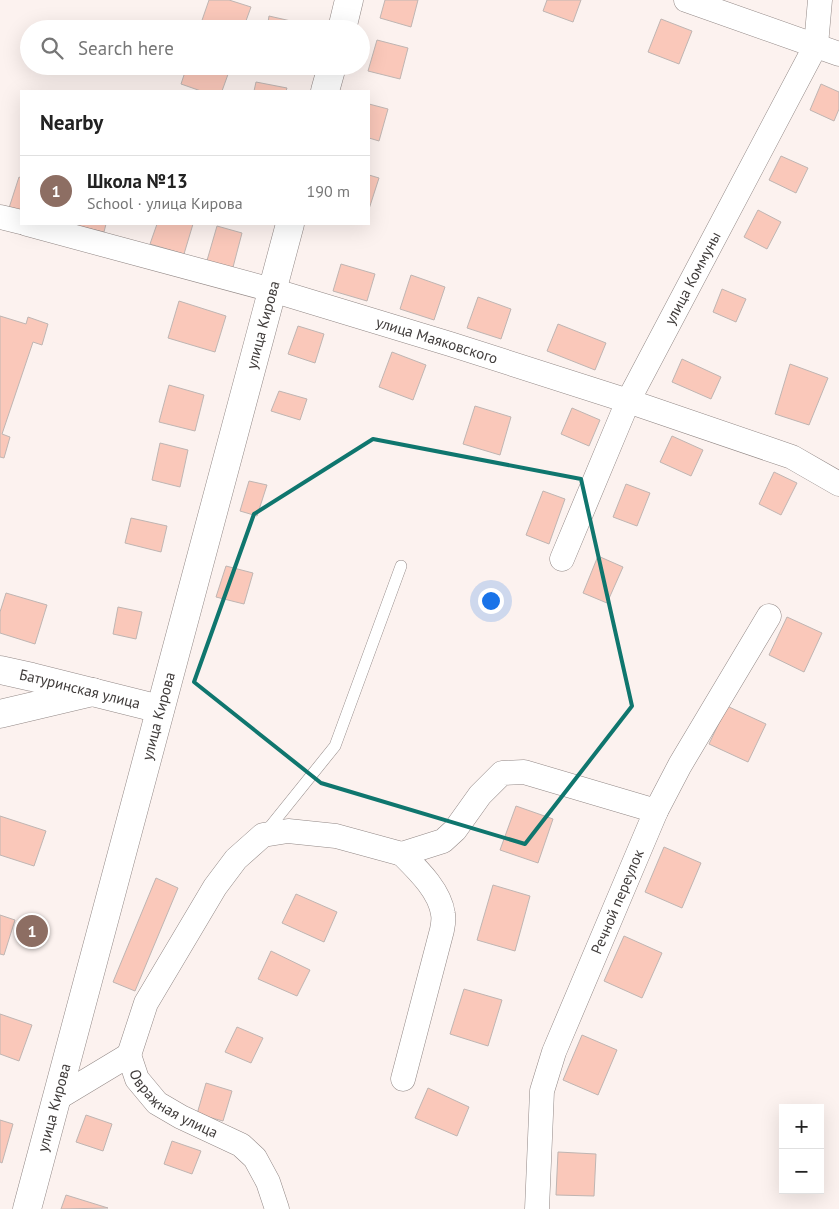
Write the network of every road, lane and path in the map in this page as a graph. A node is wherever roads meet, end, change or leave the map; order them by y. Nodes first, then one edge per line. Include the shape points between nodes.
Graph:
1 (349, 0) edge
2 (686, 0) edge
3 (820, 0) edge
4 (344, 20) edge
5 (816, 45) junction
6 (839, 54) edge
7 (329, 75) edge
8 (325, 90) edge
9 (0, 216) edge
10 (20, 222) edge
11 (30, 225) edge
12 (290, 225) edge
13 (272, 290) junction
14 (628, 401) junction
15 (839, 484) edge
16 (562, 559) dead end
17 (401, 566) dead end
18 (769, 616) dead end
19 (0, 670) edge
20 (93, 692) junction
21 (160, 709) junction
22 (0, 714) edge
23 (656, 811) junction
24 (263, 835) junction
25 (402, 854) junction
26 (129, 1055) junction
27 (403, 1079) dead end
28 (56, 1099) junction
29 (27, 1209) edge
30 (277, 1209) edge
31 (537, 1209) edge

1 - 4 main road
2 - 5 street
3 - 5 street, улица Коммуны
5 - 6 street
5 - 14 street, улица Коммуны
7 - 8 main road
9 - 10 street
11 - 13 street, улица Маяковского
12 - 13 main road, улица Кирова
13 - 14 street, улица Маяковского
13 - 21 main road, улица Кирова
14 - 15 street, улица Маяковского via 792,456
14 - 16 street, улица Коммуны
17 - 24 lane via 335,746
18 - 23 street, Речной переулок
19 - 20 main road, Батуринская улица
20 - 21 main road, Батуринская улица
20 - 22 main road
21 - 28 main road, улица Кирова
23 - 25 street via 524,772 502,773 480,795 456,830 443,841
23 - 31 street, Речной переулок via 554,1052 542,1091
24 - 25 street via 288,831 336,836
24 - 26 street via 236,859 215,887 146,1003
25 - 27 street via 436,895 444,915
26 - 28 street, Овражная улица
26 - 30 street, Овражная улица via 137,1079 157,1104 241,1145 254,1158 268,1182
28 - 29 main road, улица Кирова

